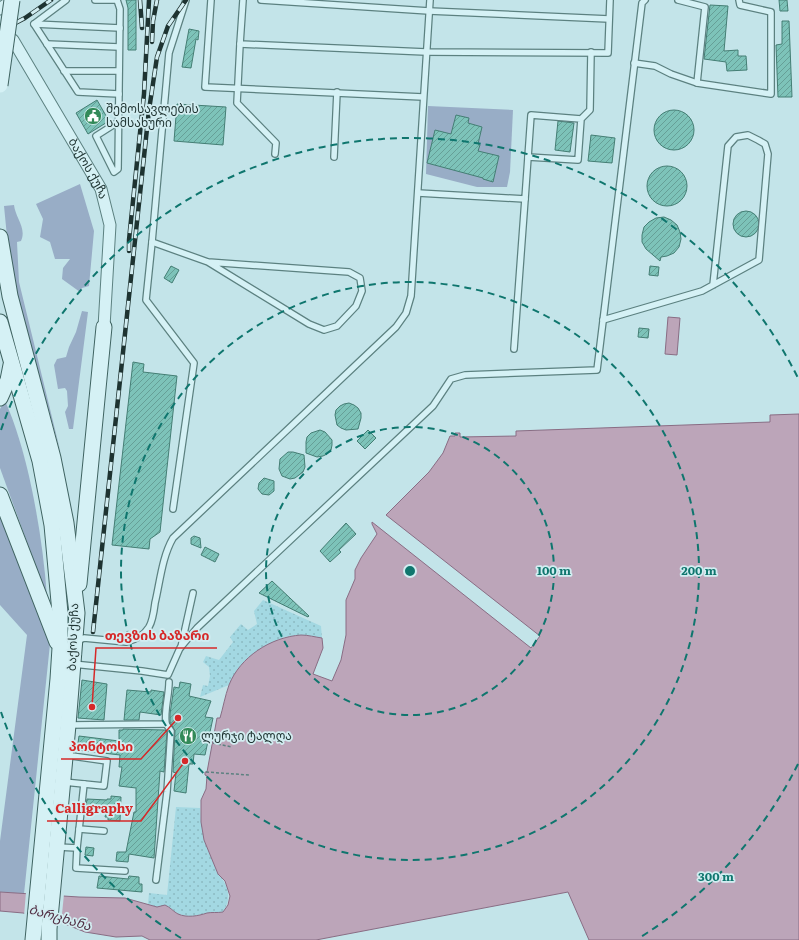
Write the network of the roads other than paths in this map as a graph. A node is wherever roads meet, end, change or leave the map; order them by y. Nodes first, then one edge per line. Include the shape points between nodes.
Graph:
1 (12, 0) edge
2 (66, 0) edge
3 (95, 0) edge
4 (117, 0) edge
5 (186, 0) edge
6 (211, 0) edge
7 (243, 0) edge
8 (261, 0) edge
9 (430, 0) edge
10 (610, 0) edge
11 (645, 0) edge
12 (678, 0) edge
13 (739, 0) edge
14 (0, 9) edge
15 (429, 11) junction
16 (609, 19) junction
17 (34, 24) junction
18 (0, 26) edge
19 (120, 28) junction
20 (13, 40) junction
21 (47, 44) junction
22 (240, 44) junction
23 (120, 47) junction
24 (0, 48) edge
25 (426, 52) junction
26 (590, 52) junction
27 (634, 63) junction
28 (64, 71) junction
29 (119, 71) junction
30 (698, 83) junction
31 (0, 85) edge
32 (238, 88) junction
33 (337, 92) junction
34 (119, 94) junction
35 (423, 97) junction
36 (581, 119) junction
37 (118, 122) junction
38 (275, 154) dead end
39 (334, 157) dead end
40 (528, 157) junction
41 (418, 193) junction
42 (525, 199) junction
43 (0, 237) edge
44 (152, 242) junction
45 (208, 262) junction
46 (713, 285) junction
47 (603, 320) junction
48 (0, 322) edge
49 (104, 327) joint
50 (514, 349) dead end
51 (12, 364) junction
52 (0, 398) edge
53 (0, 495) edge
54 (173, 509) dead end
55 (193, 593) dead end
56 (77, 613) junction
57 (74, 642) junction
58 (60, 648) junction
59 (180, 648) junction
60 (73, 664) junction
61 (169, 682) dead end
62 (166, 724) junction
63 (68, 725) junction
64 (65, 755) junction
65 (62, 782) junction
66 (84, 784) junction
67 (79, 828) junction
68 (104, 831) dead end
69 (57, 847) junction
70 (77, 848) junction
71 (125, 871) dead end
72 (156, 880) dead end
73 (41, 934) edge

1 - 14 street
1 - 31 main road, bridge
2 - 17 lane
3 - 4 lane
4 - 19 lane via 120,9
5 - 44 lane via 169,53
6 - 32 lane via 205,86
7 - 22 lane
8 - 15 lane
9 - 15 lane
10 - 16 lane
11 - 27 lane via 642,3
12 - 30 lane via 705,7
13 - 30 lane via 740,4 771,12 771,94
15 - 16 lane
15 - 25 lane
16 - 26 lane via 608,53
17 - 19 lane
17 - 21 lane
18 - 20 lane
19 - 23 lane
20 - 24 street
20 - 49 street, ბაქოს ქუჩა via 102,189 110,225
21 - 23 lane
21 - 28 lane
22 - 25 lane
22 - 32 lane
23 - 29 lane
25 - 26 lane
25 - 35 lane
26 - 36 lane via 590,110
27 - 30 lane via 655,66
27 - 47 lane
28 - 29 lane
28 - 34 lane via 78,92
29 - 34 lane
32 - 33 lane
32 - 38 lane via 237,103 276,143
33 - 35 lane
33 - 39 lane
34 - 37 lane
35 - 41 lane
36 - 40 lane via 578,160
36 - 40 lane via 531,115
37 - 37 lane via 118,169 114,172 96,136
40 - 42 lane
41 - 42 lane
41 - 57 lane via 411,296 406,313 396,327 172,538 166,548 152,616 148,627 141,635 126,642 84,638
42 - 50 lane
43 - 56 main road, ბაქოს ქუჩა via 10,296 54,458 66,523
44 - 45 lane
44 - 54 lane via 146,300 194,363
45 - 45 lane via 349,272 360,278 362,291 356,306 337,326 324,330 309,324
46 - 46 lane via 728,146 736,137 748,135 765,144 768,154 759,260
46 - 47 lane via 702,291
47 - 59 lane via 597,370 465,375 451,379 433,406 197,628
48 - 51 main road, ბაქოს ქუჩა
49 - 56 main road
51 - 52 main road
51 - 58 main road, ბაქოს ქუჩა via 40,461 52,525 60,613
53 - 58 main road
55 - 59 lane
56 - 57 main road, ბაქოს ქუჩა
57 - 60 main road, ბაქოს ქუჩა
58 - 73 main road, ბაქოს ქუჩა via 40,864
59 - 60 lane via 168,675
60 - 63 main road, ბაქოს ქუჩა
61 - 62 lane
62 - 63 lane
62 - 72 lane via 171,731 167,792
63 - 64 main road, ბაქოს ქუჩა
64 - 65 main road, ბაქოს ქუჩა
64 - 66 lane via 107,761 104,786
65 - 66 lane
65 - 69 main road, ბაქოს ქუჩა
66 - 67 lane
67 - 68 lane
67 - 70 lane
69 - 70 lane
69 - 73 main road, ბაქოს ქუჩა
70 - 71 lane via 76,868

